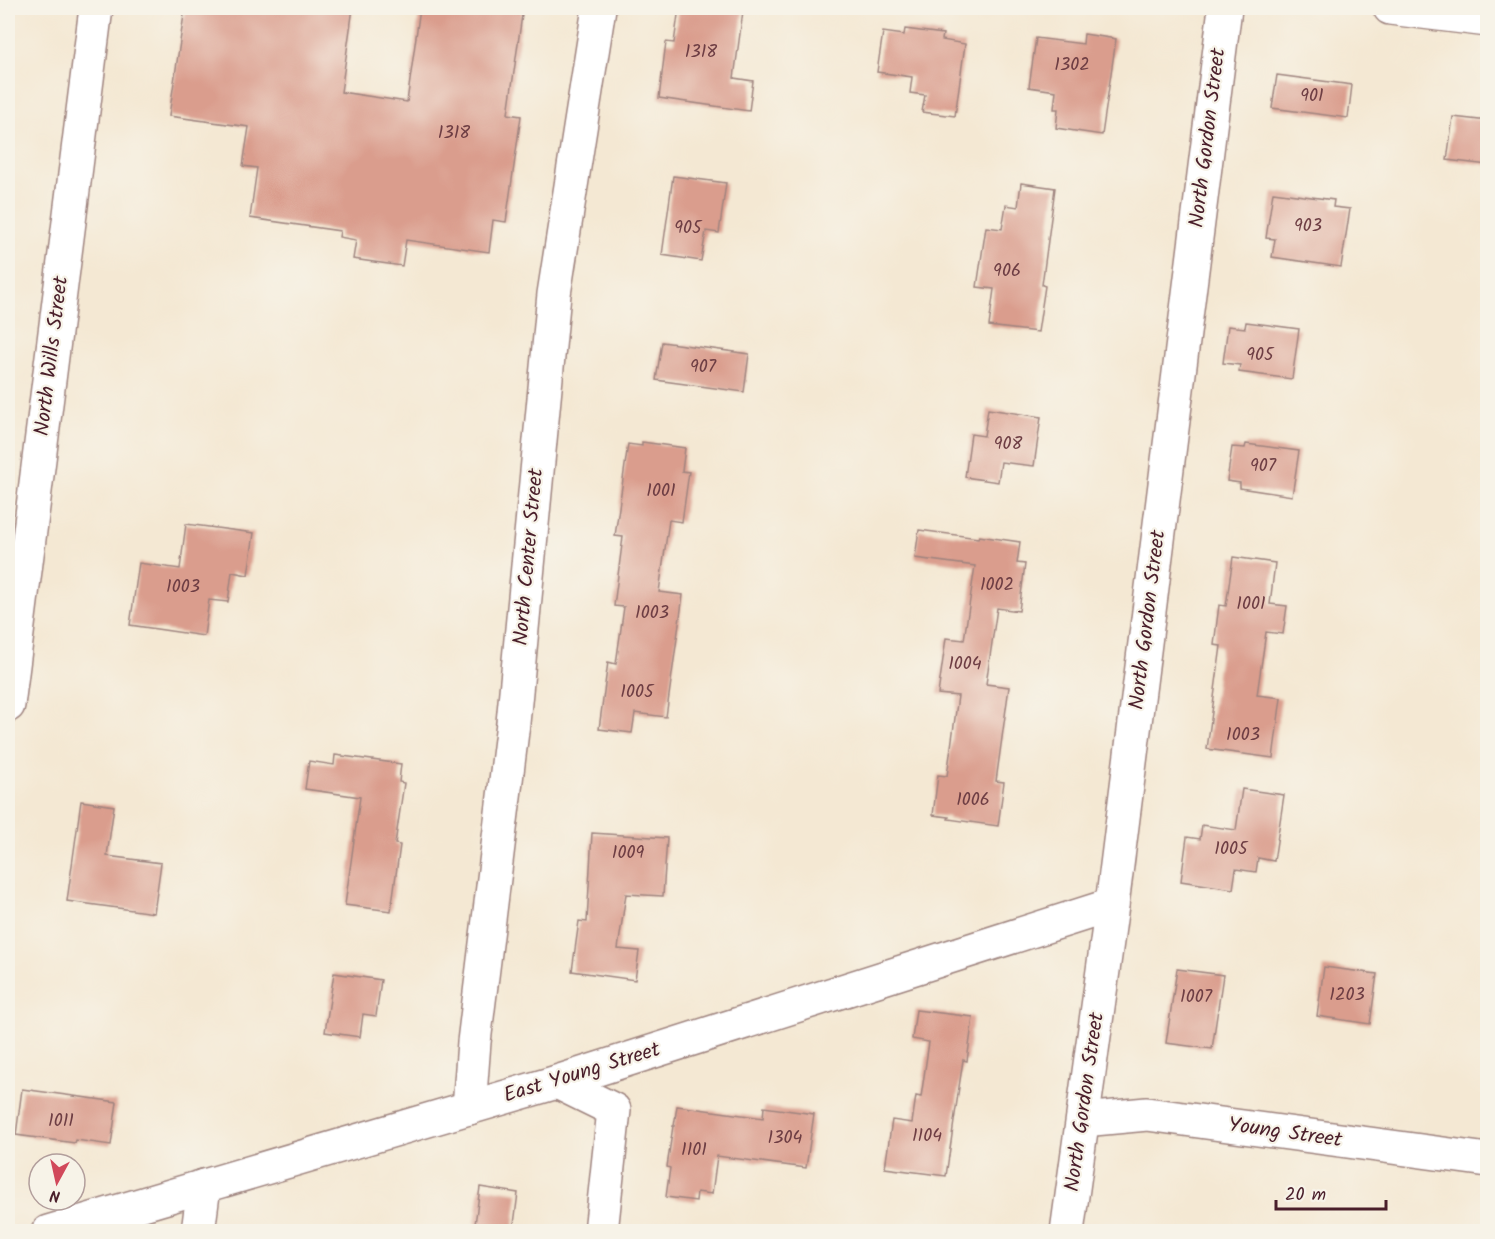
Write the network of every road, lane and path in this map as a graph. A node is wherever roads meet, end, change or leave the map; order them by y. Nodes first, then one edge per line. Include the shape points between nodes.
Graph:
1 (96, 8) edge
2 (599, 8) edge
3 (1224, 8) edge
4 (1390, 8) edge
5 (1488, 20) edge
6 (8, 705) edge
7 (1112, 905) junction
8 (557, 1082) junction
9 (469, 1108) junction
10 (1083, 1120) junction
11 (1488, 1160) edge
12 (204, 1186) junction
13 (48, 1232) edge
14 (198, 1232) edge
15 (601, 1232) edge
16 (1067, 1232) edge

1 - 6 street, North Wills Street
2 - 9 street, North Center Street via 554,294 513,723
3 - 7 street, North Gordon Street
4 - 5 street
7 - 8 street, East Young Street
7 - 10 street, North Gordon Street
8 - 9 street, East Young Street
8 - 15 street via 614,1110
9 - 12 street, East Young Street
10 - 11 street, Young Street via 1147,1114
10 - 16 street, North Gordon Street
12 - 13 street, East Young Street
12 - 14 street

